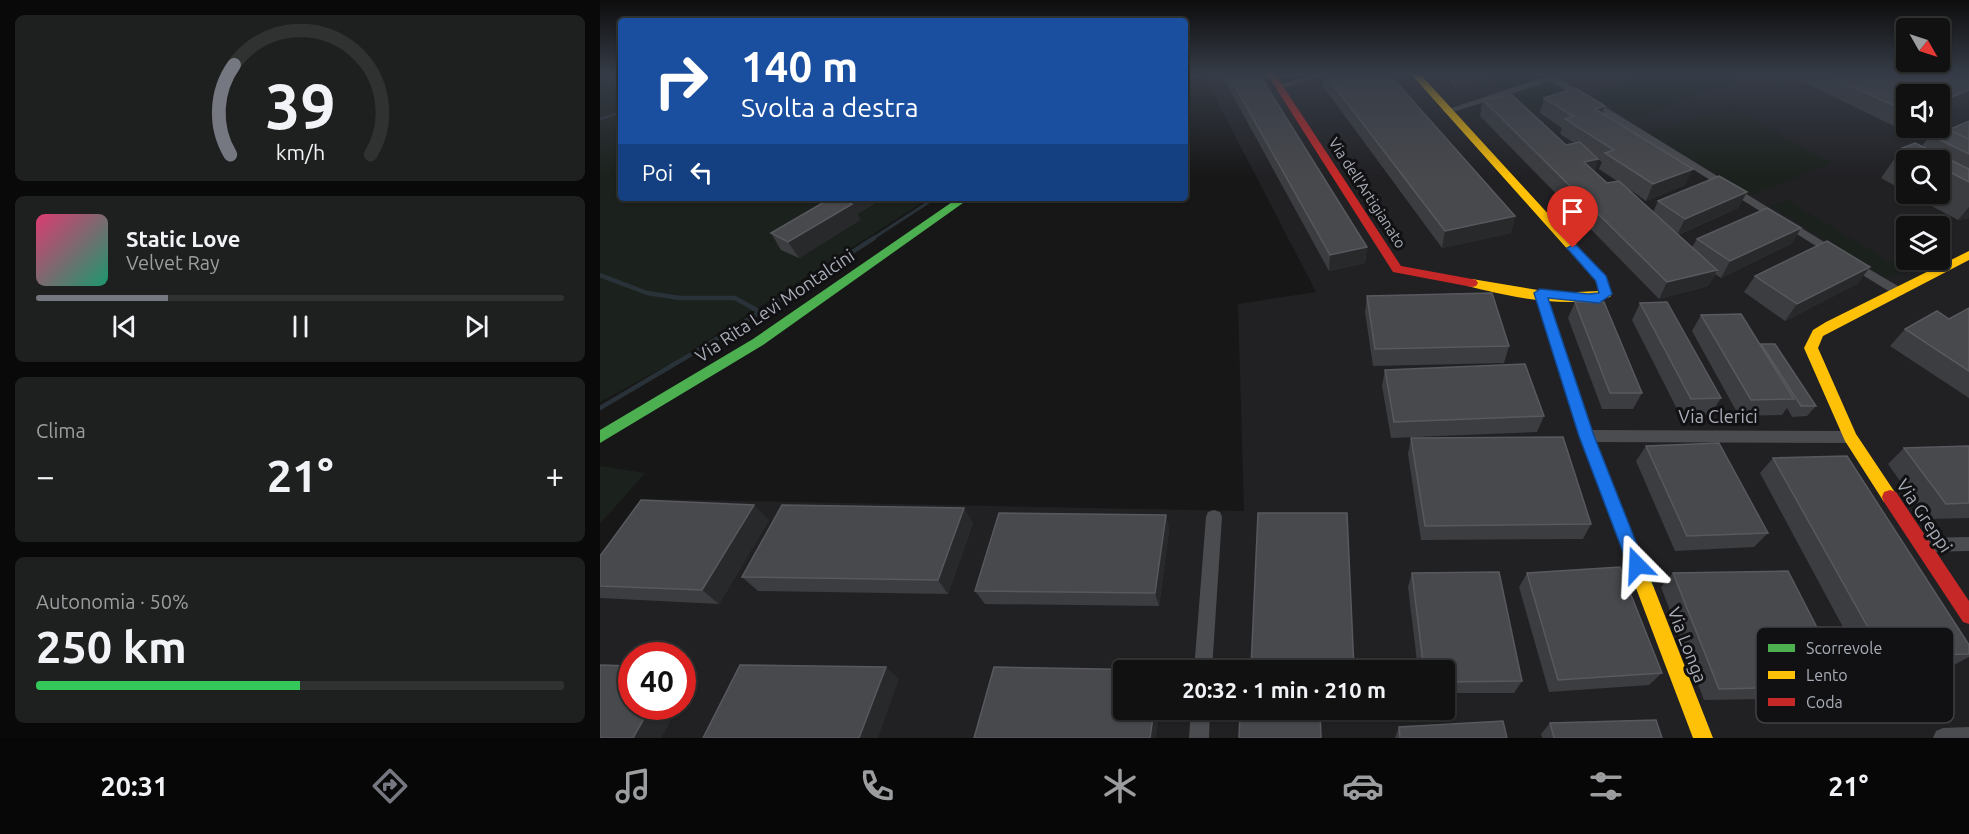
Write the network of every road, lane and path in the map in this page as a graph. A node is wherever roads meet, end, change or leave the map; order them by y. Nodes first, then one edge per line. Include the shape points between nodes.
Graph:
1 (1294, 108) edge
2 (1445, 108) edge
3 (1454, 108) edge
4 (1602, 108) edge
5 (1447, 111) junction
6 (961, 201) edge
7 (1969, 255) edge
8 (1899, 292) junction
9 (1540, 293) junction
10 (1587, 436) junction
11 (1850, 436) junction
12 (600, 437) edge
13 (1214, 517) dead end
14 (1969, 544) edge
15 (1922, 545) junction
16 (1969, 616) edge
17 (1204, 660) edge
18 (1201, 720) edge
19 (1969, 737) edge
20 (1200, 738) edge
21 (1703, 738) edge
22 (1943, 738) edge

1 - 9 street, Via dell'Artigianato via 1397,268
2 - 5 street
3 - 5 street
4 - 8 street
5 - 9 street via 1601,279 1606,294 1599,298
6 - 12 street, Via Rita Levi Montalcini via 758,342
7 - 8 street, Via Greppi
8 - 11 street, Via Greppi via 1818,333 1811,348
9 - 10 street, Via Longa
10 - 11 street, Via Clerici
10 - 21 street, Via Longa
11 - 15 street, Via Greppi
13 - 17 street
14 - 15 street
15 - 16 street, Via Greppi
18 - 20 street
19 - 22 street

